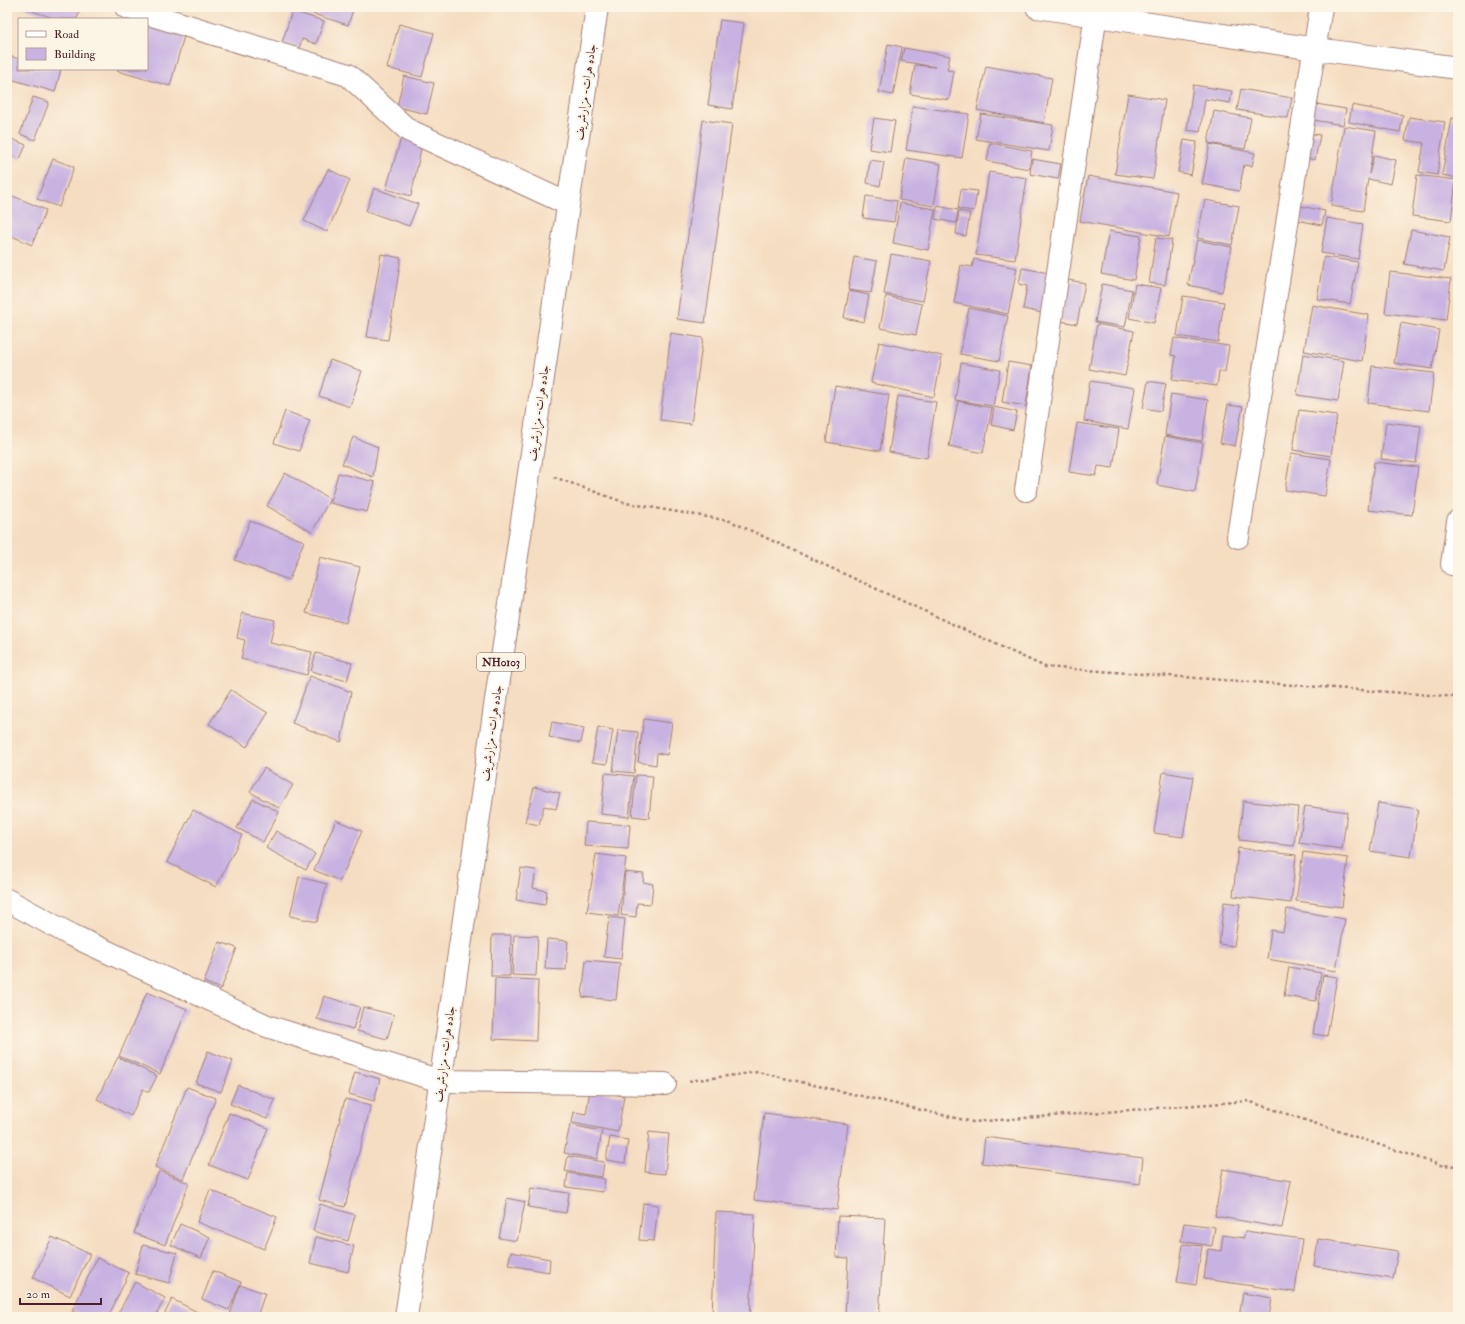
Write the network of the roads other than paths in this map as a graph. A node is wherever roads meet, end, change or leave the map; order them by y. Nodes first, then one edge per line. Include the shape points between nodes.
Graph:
1 (126, 7) edge
2 (597, 7) edge
3 (1036, 7) edge
4 (1321, 7) edge
5 (1097, 12) edge
6 (1316, 49) junction
7 (1458, 68) edge
8 (568, 204) junction
9 (1026, 490) dead end
10 (1458, 521) edge
11 (1238, 538) dead end
12 (1452, 564) dead end
13 (7, 900) edge
14 (440, 1081) junction
15 (664, 1084) road end
16 (406, 1317) edge

1 - 8 main road via 348,75 408,130
2 - 8 main road, جاده هرات- مزارشریف / NH0103
3 - 5 main road
4 - 6 main road
5 - 6 main road
5 - 9 main road
6 - 7 main road
6 - 11 main road
8 - 14 main road, جاده هرات- مزارشریف / NH0103
10 - 12 main road
13 - 14 main road via 71,935 267,1026
14 - 15 main road
14 - 16 main road, جاده هرات- مزارشریف / NH0103

